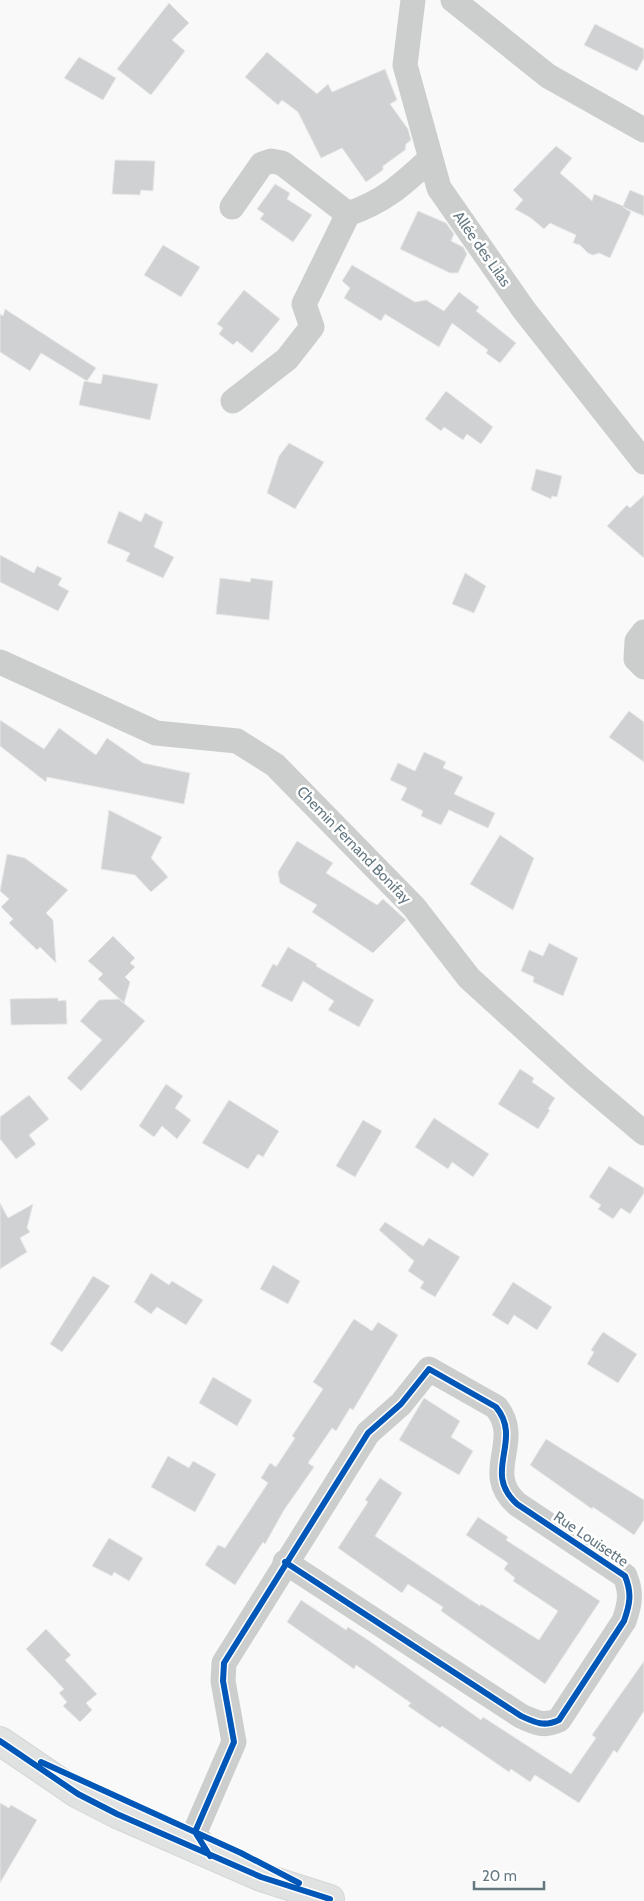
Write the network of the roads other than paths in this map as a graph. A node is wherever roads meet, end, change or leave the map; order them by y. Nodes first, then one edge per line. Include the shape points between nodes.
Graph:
1 (413, 0) edge
2 (453, 0) edge
3 (644, 130) edge
4 (430, 159) junction
5 (232, 207) dead end
6 (348, 214) junction
7 (234, 401) dead end
8 (644, 462) edge
9 (644, 632) edge
10 (0, 662) edge
11 (644, 667) edge
12 (644, 1132) edge
13 (285, 1562) junction
14 (9, 1747) edge
15 (196, 1832) junction
16 (210, 1856) junction
17 (332, 1900) edge

1 - 4 street, Allée des Lilas via 405,65
2 - 3 street via 548,76
4 - 6 street via 390,196
4 - 8 street, Allée des Lilas via 439,188 524,310
5 - 6 street via 262,164 271,161 282,163
6 - 7 street via 304,304 312,327 287,359
9 - 11 street via 636,641 636,659
10 - 12 street, Chemin Fernand Bonifay via 156,733 237,741 275,765 414,907 469,978
13 - 13 street, Rue Louisette via 521,1716 540,1725 559,1720 624,1621 630,1604 625,1576 507,1495 501,1477 507,1427 496,1407 429,1369 401,1404 368,1433
13 - 15 street, Rue Louisette via 224,1663 234,1742
14 - 15 main road
14 - 16 main road via 78,1794
15 - 16 street
15 - 17 main road
16 - 17 main road

